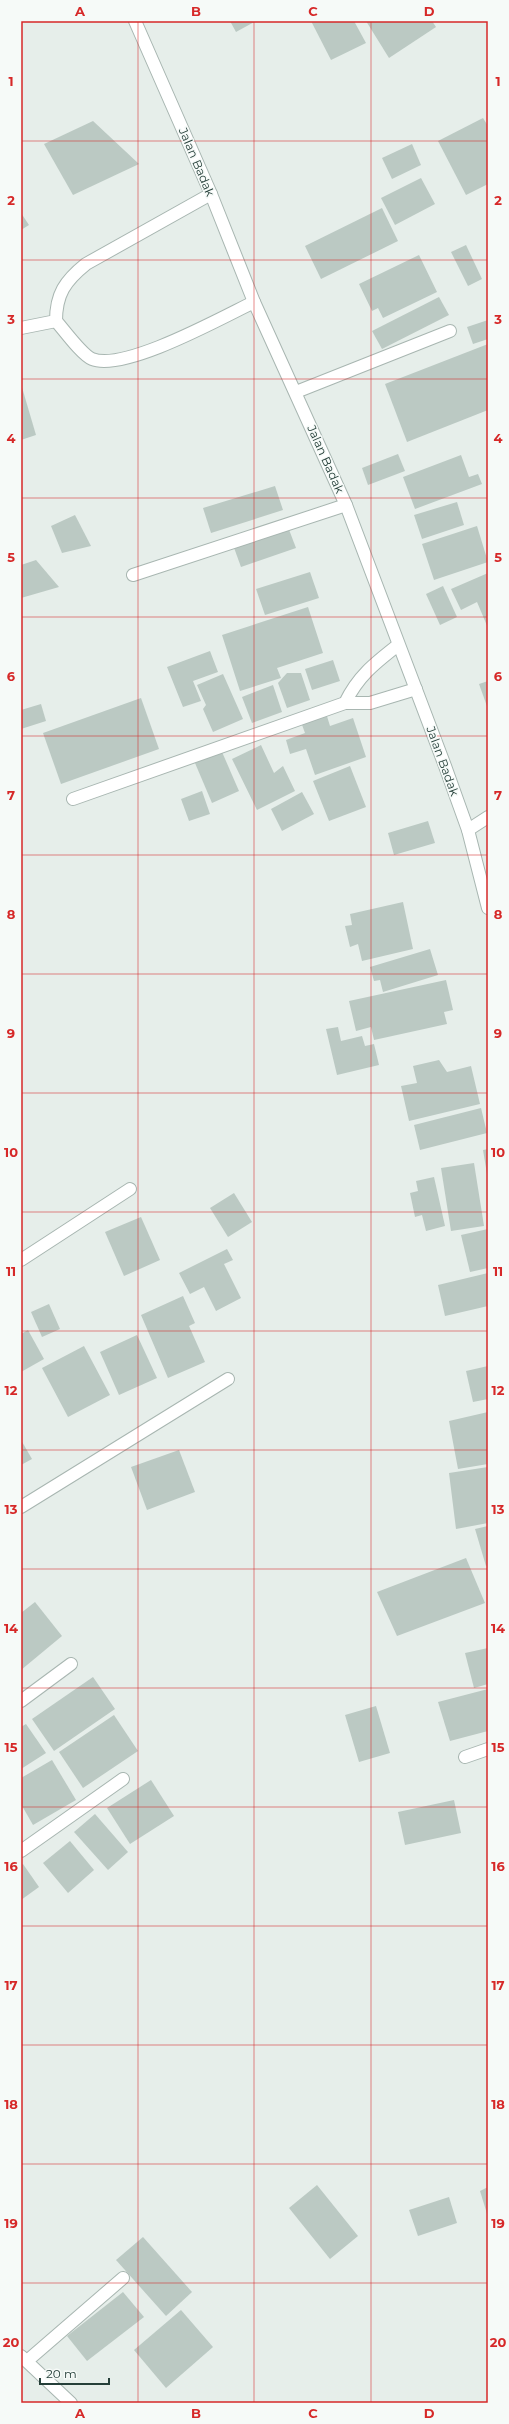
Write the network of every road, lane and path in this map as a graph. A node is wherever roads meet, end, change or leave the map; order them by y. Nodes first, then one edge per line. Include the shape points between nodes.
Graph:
1 (135, 21) edge
2 (211, 194) junction
3 (254, 302) junction
4 (56, 321) junction
5 (21, 328) edge
6 (450, 331) dead end
7 (296, 392) junction
8 (346, 505) junction
9 (133, 575) dead end
10 (398, 645) junction
11 (416, 689) junction
12 (345, 703) junction
13 (73, 799) dead end
14 (488, 817) edge
15 (468, 830) junction
16 (488, 908) edge
17 (130, 1189) dead end
18 (21, 1260) edge
19 (228, 1379) dead end
20 (21, 1507) edge
21 (71, 1664) dead end
22 (21, 1700) edge
23 (488, 1749) edge
24 (465, 1757) dead end
25 (123, 1780) dead end
26 (21, 1851) edge
27 (123, 2278) dead end
28 (24, 2358) edge
29 (71, 2403) edge

1 - 2 street, Jalan Badak
2 - 3 street, Jalan Badak
2 - 4 street via 86,264 71,276 62,289 56,305
3 - 4 street via 149,351 111,362 90,358
3 - 7 street, Jalan Badak
4 - 5 street
6 - 7 street
7 - 8 street, Jalan Badak
8 - 9 street
8 - 10 street, Jalan Badak
10 - 11 street, Jalan Badak
10 - 12 street via 354,685
11 - 12 street via 370,703
11 - 15 street, Jalan Badak
12 - 13 street
14 - 15 street
15 - 16 street, Jalan Badak
17 - 18 street
19 - 20 street
21 - 22 street
23 - 24 street
25 - 26 street
27 - 28 street
28 - 29 street

